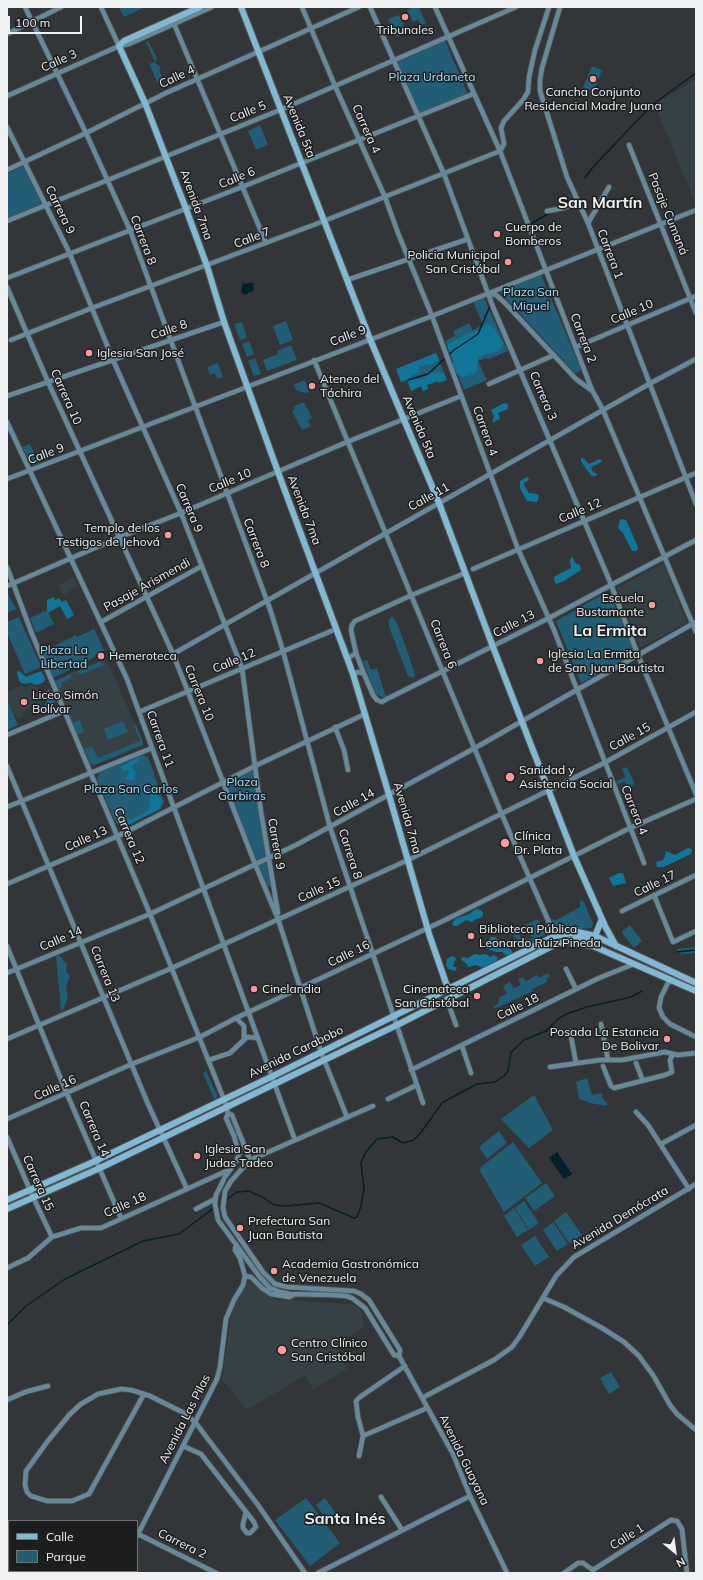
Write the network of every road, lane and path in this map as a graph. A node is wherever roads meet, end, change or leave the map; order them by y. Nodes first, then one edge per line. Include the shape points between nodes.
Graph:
1 (25, 7) edge
2 (61, 7) edge
3 (101, 7) edge
4 (200, 7) edge
5 (212, 7) edge
6 (241, 7) edge
7 (302, 7) edge
8 (358, 7) edge
9 (370, 7) edge
10 (435, 7) edge
11 (502, 7) edge
12 (516, 7) edge
13 (549, 7) edge
14 (560, 7) edge
15 (505, 12) junction
16 (32, 22) junction
17 (173, 22) junction
18 (312, 28) junction
19 (7, 34) edge
20 (448, 36) junction
21 (119, 46) junction
22 (259, 53) junction
23 (393, 61) junction
24 (58, 74) junction
25 (197, 79) junction
26 (335, 86) junction
27 (473, 94) junction
28 (7, 96) edge
29 (145, 103) junction
30 (280, 110) junction
31 (418, 117) junction
32 (7, 127) edge
33 (86, 133) junction
34 (220, 134) junction
35 (360, 140) junction
36 (629, 145) dead end
37 (500, 151) junction
38 (166, 157) junction
39 (25, 162) junction
40 (301, 163) junction
41 (7, 170) edge
42 (444, 174) junction
43 (108, 180) junction
44 (242, 187) junction
45 (609, 187) dead end
46 (385, 197) junction
47 (578, 203) junction
48 (47, 205) junction
49 (186, 209) junction
50 (696, 210) edge
51 (547, 211) dead end
52 (7, 221) edge
53 (324, 221) junction
54 (588, 223) junction
55 (660, 224) junction
56 (130, 230) junction
57 (468, 239) junction
58 (266, 243) junction
59 (598, 249) junction
60 (69, 252) junction
61 (409, 259) junction
62 (207, 266) junction
63 (546, 270) junction
64 (7, 278) edge
65 (347, 280) junction
66 (7, 287) edge
67 (150, 287) junction
68 (488, 293) junction
69 (696, 296) edge
70 (690, 298) junction
71 (92, 308) junction
72 (696, 313) edge
73 (432, 316) junction
74 (224, 322) junction
75 (626, 325) junction
76 (27, 333) junction
77 (370, 339) junction
78 (10, 340) dead end
79 (170, 341) junction
80 (576, 347) junction
81 (554, 355) junction
82 (696, 359) edge
83 (113, 360) junction
84 (314, 360) junction
85 (520, 370) junction
86 (585, 372) junction
87 (576, 379) junction
88 (48, 382) junction
89 (489, 384) dead end
90 (649, 384) junction
91 (248, 386) junction
92 (592, 390) junction
93 (7, 396) edge
94 (461, 396) junction
95 (194, 407) junction
96 (603, 410) junction
97 (404, 419) junction
98 (7, 422) edge
99 (142, 426) junction
100 (550, 440) junction
101 (347, 442) junction
102 (80, 451) junction
103 (30, 470) junction
104 (278, 472) junction
105 (696, 473) edge
106 (490, 475) junction
107 (685, 477) junction
108 (7, 479) edge
109 (226, 494) junction
110 (638, 497) junction
111 (439, 503) junction
112 (696, 504) edge
113 (181, 513) junction
114 (583, 520) junction
115 (386, 532) junction
116 (120, 537) junction
117 (696, 540) edge
118 (518, 549) junction
119 (71, 558) junction
120 (664, 558) junction
121 (202, 566) junction
122 (7, 567) edge
123 (473, 569) dead end
124 (315, 572) junction
125 (465, 573) junction
126 (14, 583) junction
127 (611, 585) junction
128 (7, 586) edge
129 (412, 595) junction
130 (146, 596) junction
131 (267, 601) junction
132 (549, 618) junction
133 (101, 622) junction
134 (694, 623) edge
135 (225, 625) junction
136 (336, 629) junction
137 (696, 632) edge
138 (493, 647) junction
139 (283, 651) junction
140 (356, 653) junction
141 (173, 654) junction
142 (638, 655) junction
143 (347, 659) junction
144 (242, 668) junction
145 (443, 671) junction
146 (353, 674) junction
147 (364, 674) junction
148 (576, 690) junction
149 (188, 692) junction
150 (64, 711) junction
151 (139, 712) junction
152 (696, 712) edge
153 (365, 714) junction
154 (522, 720) junction
155 (335, 727) junction
156 (668, 727) junction
157 (7, 735) edge
158 (306, 741) junction
159 (152, 748) junction
160 (475, 748) junction
161 (604, 763) junction
162 (7, 766) edge
163 (255, 766) junction
164 (348, 770) dead end
165 (91, 773) junction
166 (223, 782) junction
167 (549, 791) junction
168 (696, 794) edge
169 (389, 795) junction
170 (696, 799) edge
171 (22, 801) junction
172 (7, 807) edge
173 (174, 807) junction
174 (502, 815) junction
175 (330, 827) junction
176 (630, 828) junction
177 (118, 836) junction
178 (574, 856) junction
179 (269, 858) junction
180 (408, 860) junction
181 (644, 863) dead end
182 (255, 864) junction
183 (50, 866) junction
184 (696, 875) edge
185 (529, 878) junction
186 (7, 884) edge
187 (350, 887) junction
188 (203, 889) junction
189 (654, 895) junction
190 (622, 911) dead end
191 (150, 914) junction
192 (278, 919) junction
193 (602, 919) junction
194 (427, 928) junction
195 (696, 931) edge
196 (555, 936) junction
197 (595, 936) junction
198 (81, 942) junction
199 (566, 942) junction
200 (223, 944) junction
201 (7, 946) edge
202 (616, 946) junction
203 (373, 954) junction
204 (634, 963) junction
205 (172, 968) junction
206 (17, 969) junction
207 (566, 969) dead end
208 (7, 973) edge
209 (670, 979) junction
210 (696, 983) edge
211 (300, 989) junction
212 (448, 989) junction
213 (576, 989) junction
214 (696, 991) edge
215 (457, 994) junction
216 (104, 997) junction
217 (447, 1000) junction
218 (248, 1013) junction
219 (394, 1016) junction
220 (236, 1018) junction
221 (40, 1024) junction
222 (601, 1024) dead end
223 (397, 1025) junction
224 (456, 1025) dead end
225 (570, 1031) dead end
226 (200, 1037) junction
227 (696, 1037) edge
228 (244, 1038) junction
229 (257, 1038) junction
230 (7, 1039) edge
231 (462, 1046) junction
232 (321, 1052) junction
233 (696, 1053) edge
234 (673, 1054) junction
235 (325, 1059) junction
236 (209, 1060) junction
237 (608, 1060) junction
238 (576, 1063) junction
239 (636, 1063) dead end
240 (132, 1064) junction
241 (603, 1066) dead end
242 (550, 1067) dead end
243 (411, 1070) junction
244 (471, 1073) dead end
245 (271, 1077) junction
246 (643, 1081) junction
247 (274, 1085) junction
248 (416, 1085) junction
249 (67, 1094) junction
250 (223, 1099) junction
251 (388, 1099) dead end
252 (423, 1103) dead end
253 (373, 1106) dead end
254 (227, 1107) junction
255 (636, 1112) dead end
256 (228, 1114) junction
257 (347, 1117) junction
258 (7, 1119) edge
259 (696, 1125) edge
260 (159, 1129) junction
261 (7, 1137) edge
262 (163, 1137) junction
263 (295, 1140) junction
264 (661, 1144) junction
265 (96, 1160) junction
266 (250, 1160) junction
267 (100, 1168) junction
268 (232, 1168) junction
269 (696, 1184) edge
270 (187, 1189) junction
271 (689, 1189) junction
272 (30, 1190) junction
273 (33, 1198) junction
274 (7, 1200) edge
275 (215, 1202) junction
276 (7, 1208) edge
277 (196, 1209) dead end
278 (121, 1218) junction
279 (52, 1237) junction
280 (240, 1240) junction
281 (236, 1244) junction
282 (7, 1268) edge
283 (245, 1276) junction
284 (295, 1294) junction
285 (543, 1298) junction
286 (399, 1356) junction
287 (405, 1366) junction
288 (48, 1386) dead end
289 (144, 1394) junction
290 (422, 1398) junction
291 (7, 1400) edge
292 (427, 1408) junction
293 (195, 1422) junction
294 (696, 1430) edge
295 (363, 1436) junction
296 (183, 1446) junction
297 (359, 1456) dead end
298 (470, 1496) junction
299 (381, 1497) dead end
300 (246, 1512) dead end
301 (402, 1530) junction
302 (138, 1535) edge
303 (593, 1571) edge
304 (216, 1573) edge
305 (305, 1573) edge
306 (318, 1573) edge
307 (507, 1573) edge
308 (564, 1573) edge
309 (687, 1573) edge

1 - 16 street, Carrera 8
2 - 16 street
3 - 21 street
4 - 17 street, Calle 3
5 - 17 street, Calle 3
6 - 22 street, Avenida 5ta
7 - 18 street, Carrera 4
8 - 18 street, Calle 4
9 - 23 street, Carrera 3
10 - 20 street, Carrera 2
11 - 15 street
12 - 15 street, Calle 5
13 - 37 street via 529,77 528,92 504,121 501,128 504,144
14 - 47 street, Carrera 1 via 542,68 540,91 567,177
15 - 20 street, Calle 5
16 - 19 street
16 - 24 street, Carrera 8
17 - 21 street, Calle 3 via 124,41
17 - 25 street
18 - 22 street, Calle 4
18 - 26 street, Carrera 4
20 - 23 street, Calle 5
20 - 27 street, Carrera 2
21 - 24 street, Calle 3
21 - 29 street, Avenida 7ma
22 - 25 street, Calle 4
22 - 30 street, Avenida 5ta
23 - 26 street, Calle 5
23 - 31 street, Carrera 3
24 - 28 street, Calle 3
24 - 33 street, Carrera 8
25 - 29 street, Calle 4
25 - 34 street
26 - 30 street, Calle 5
26 - 35 street, Carrera 4
27 - 31 street, Calle 6
27 - 37 street, Carrera 2
29 - 33 street, Calle 4
29 - 38 street, Avenida 7ma
30 - 34 street, Calle 5
30 - 40 street, Avenida 5ta
31 - 35 street, Calle 6
31 - 42 street, Carrera 3
32 - 39 street, Carrera 9
33 - 39 street, Calle 4
33 - 43 street, Carrera 8
34 - 38 street, Calle 5
34 - 44 street
35 - 40 street, Calle 6
35 - 46 street, Carrera 4
36 - 55 street, Pasaje Cumaná
37 - 42 street, Calle 7
37 - 63 street, Carrera 2
38 - 43 street, Calle 5
38 - 49 street, Avenida 7ma
39 - 41 street, Calle 4
39 - 48 street, Carrera 9
40 - 44 street, Calle 6
40 - 53 street, Avenida 5ta
42 - 46 street, Calle 7
42 - 57 street, Carrera 3
43 - 48 street, Calle 5
43 - 56 street, Carrera 8
44 - 49 street, Calle 6
44 - 58 street
45 - 54 street
46 - 53 street, Calle 7
46 - 61 street, Carrera 4
47 - 51 street
47 - 54 street, Carrera 1
48 - 52 street, Calle 5
48 - 60 street, Carrera 9
49 - 56 street, Calle 6
49 - 62 street, Avenida 7ma
50 - 55 street, Calle 9
53 - 58 street, Calle 7
53 - 65 street, Avenida 5ta
54 - 59 street, Carrera 1
55 - 59 street, Calle 9
55 - 70 street, Pasaje Cumaná
56 - 60 street, Calle 6
56 - 67 street, Carrera 8
57 - 61 street
57 - 68 street, Carrera 3
58 - 62 street, Calle 7
59 - 63 street, Calle 9
59 - 75 street, Carrera 1
60 - 64 street, Calle 6
60 - 71 street, Carrera 9
61 - 65 street
61 - 73 street, Carrera 4
62 - 67 street, Calle 7
62 - 74 street, Avenida 7ma
63 - 68 street, Calle 9
63 - 80 street, Carrera 2
65 - 77 street, Avenida 5ta
66 - 76 street, Carrera 10
67 - 71 street, Calle 7
67 - 79 street, Carrera 8
68 - 73 street, Calle 9
68 - 81 street via 505,302
68 - 85 street, Carrera 3
69 - 70 street, Calle 10
70 - 72 street, Pasaje Cumaná
70 - 75 street, Calle 10
71 - 76 street, Calle 7
71 - 83 street, Carrera 9
73 - 77 street, Calle 9
73 - 94 street, Carrera 4
74 - 79 street, Calle 8
74 - 91 street, Avenida 7ma
75 - 80 street, Calle 10
75 - 90 street, Carrera 1
76 - 78 street, Calle 7
76 - 88 street, Carrera 10
77 - 84 street, Calle 9
77 - 97 street, Avenida 5ta
79 - 83 street, Calle 8
79 - 95 street, Carrera 8
80 - 86 street, Carrera 2
81 - 85 street
81 - 87 street
82 - 90 street, Calle 11
83 - 88 street, Calle 8
83 - 99 street, Carrera 9
84 - 91 street, Calle 9
84 - 101 street, Carrera 6
85 - 89 street
85 - 100 street, Carrera 3
86 - 87 street via 581,378
86 - 92 street, Carrera 2
87 - 92 street
88 - 93 street, Calle 8
88 - 102 street, Carrera 10
90 - 96 street, Calle 11
90 - 107 street, Carrera 1
91 - 95 street, Calle 9
91 - 104 street, Avenida 7ma
92 - 96 street, Carrera 2
94 - 97 street, Calle 10
94 - 106 street, Carrera 4
95 - 99 street, Calle 9
95 - 109 street, Carrera 8
96 - 100 street, Calle 11
96 - 110 street, Carrera 2
97 - 101 street, Calle 10
97 - 111 street, Avenida 5ta
98 - 103 street, Carrera 11
99 - 102 street, Calle 9
99 - 113 street, Carrera 9
100 - 106 street, Calle 11
100 - 114 street, Carrera 3
101 - 104 street, Calle 10
101 - 115 street, Carrera 6
102 - 103 street, Calle 9
102 - 116 street, Carrera 10
103 - 108 street, Calle 9
103 - 119 street, Carrera 11
104 - 109 street, Calle 10
104 - 124 street, Avenida 7ma
105 - 107 street, Calle 12
106 - 111 street, Calle 11
106 - 118 street, Carrera 4
107 - 110 street, Calle 12
107 - 112 street, Carrera 1
109 - 113 street, Calle 10
109 - 131 street, Carrera 8
110 - 114 street, Calle 12
110 - 120 street, Carrera 2
111 - 115 street, Calle 11
111 - 125 street, Avenida 5ta
113 - 116 street, Calle 10
113 - 121 street, Carrera 9
114 - 118 street, Calle 12
114 - 127 street, Carrera 3
115 - 124 street, Calle 11
115 - 129 street, Carrera 6
116 - 119 street, Calle 10
116 - 130 street, Carrera 10
117 - 120 street, Calle 13
118 - 123 street, Calle 12
118 - 132 street, Carrera 4
119 - 126 street, Calle 10
119 - 133 street, Carrera 11
120 - 127 street, Calle 13
120 - 134 street, Carrera 2
121 - 130 street, Pasaje Arismendi
121 - 135 street, Carrera 9
122 - 126 street, Carrera 12
124 - 131 street, Calle 11
124 - 136 street, Avenida 7ma
125 - 129 street
125 - 138 street, Avenida 5ta
126 - 128 street, Calle 10
126 - 150 street, Carrera 12
127 - 132 street, Calle 13
127 - 142 street, Carrera 3
129 - 140 street via 354,621 350,630
129 - 145 street, Carrera 6
130 - 133 street, Pasaje Arismendi
130 - 141 street, Carrera 10
131 - 135 street, Calle 11
131 - 139 street, Carrera 8
132 - 138 street, Calle 13
132 - 148 street, Carrera 4
133 - 151 street, Carrera 11
134 - 137 street, Carrera 2
134 - 142 street, Calle 14
135 - 141 street, Calle 11
135 - 144 street, Carrera 9
136 - 139 street, Calle 12
136 - 143 street, Avenida 7ma
138 - 145 street, Calle 13
138 - 154 street, Avenida 5ta
139 - 144 street, Calle 12
139 - 158 street, Carrera 8
140 - 143 street
140 - 147 street
141 - 149 street, Carrera 10
142 - 148 street, Calle 14
142 - 156 street, Carrera 3
143 - 146 street, Avenida 7ma
144 - 149 street, Calle 12
144 - 163 street, Carrera 9
145 - 147 street, Calle 13 via 382,702 373,695
145 - 160 street, Carrera 6
146 - 147 street
146 - 153 street, Avenida 7ma
148 - 154 street, Calle 14
148 - 161 street, Carrera 4
149 - 151 street, Calle 12
149 - 166 street, Carrera 10
150 - 157 street
150 - 165 street, Carrera 12
151 - 159 street, Carrera 11
152 - 156 street, Calle 15
153 - 155 street, Calle 13
153 - 169 street, Avenida 7ma
154 - 160 street, Calle 14
154 - 167 street, Avenida 5ta
155 - 158 street, Calle 13
155 - 164 street
156 - 161 street, Calle 15
156 - 168 street, Carrera 3
158 - 163 street, Calle 13
158 - 175 street, Carrera 8
159 - 165 street
159 - 173 street, Carrera 11
160 - 169 street, Calle 14
160 - 174 street, Carrera 6
161 - 167 street, Calle 15
161 - 176 street, Carrera 4
162 - 171 street, Carrera 13
163 - 166 street, Calle 13
163 - 179 street, Carrera 9
165 - 171 street
165 - 177 street, Carrera 12
166 - 173 street, Calle 13
166 - 182 street, Carrera 10
167 - 174 street, Calle 15
167 - 178 street, Avenida 5ta
169 - 175 street, Calle 14
169 - 180 street, Avenida 7ma
170 - 176 street, Calle 16
171 - 172 street
171 - 183 street, Carrera 13
173 - 177 street, Calle 13
173 - 188 street, Carrera 11
174 - 180 street, Calle 15
174 - 185 street, Carrera 6
175 - 179 street, Calle 14
175 - 187 street, Carrera 8
176 - 178 street, Calle 16
176 - 181 street, Carrera 4
177 - 183 street, Calle 13
177 - 191 street, Carrera 12
178 - 185 street, Calle 16
178 - 193 street, Avenida 5ta
179 - 182 street, Calle 14
179 - 192 street, Carrera 9
180 - 187 street, Calle 15
180 - 194 street, Avenida 7ma
182 - 188 street, Calle 14
182 - 192 street, Carrera 10
183 - 186 street, Calle 13
183 - 198 street, Carrera 13
184 - 189 street, Calle 17
185 - 194 street, Calle 16
185 - 196 street, Carrera 6
187 - 192 street, Calle 15
187 - 203 street, Carrera 8
188 - 191 street, Calle 14
188 - 200 street, Carrera 11
189 - 190 street, Calle 17
189 - 195 street via 674,942
191 - 198 street, Calle 14
191 - 205 street, Carrera 12
192 - 200 street, Calle 15
192 - 211 street, Carrera 10
193 - 197 street
193 - 202 street, Avenida 5ta
194 - 203 street, Calle 16
194 - 212 street, Avenida 7ma
196 - 197 street, Avenida Carabobo via 578,932
196 - 212 street, Avenida Carabobo
197 - 199 street, Avenida Carabobo
197 - 202 street, Avenida Carabobo
198 - 206 street, Calle 14
198 - 216 street, Carrera 13
199 - 204 street via 593,946
199 - 215 street, Avenida Carabobo via 554,945
200 - 205 street, Calle 15
200 - 218 street, Carrera 11
201 - 206 street
202 - 210 street, Avenida Carabobo
203 - 211 street, Calle 16
203 - 219 street, Carrera 8
204 - 209 street
204 - 213 street, Calle 18
205 - 216 street, Calle 15
205 - 226 street, Carrera 12
206 - 208 street, Calle 14
206 - 221 street, Carrera 14
207 - 213 street
209 - 214 street
209 - 227 street via 661,997 659,1008 663,1017 670,1024
211 - 218 street, Calle 16
211 - 232 street, Carrera 10
212 - 215 street
212 - 219 street, Avenida Carabobo
213 - 231 street, Calle 18
215 - 217 street, Avenida Carabobo
216 - 221 street, Calle 15
216 - 240 street, Carrera 13
217 - 223 street, Avenida Carabobo
217 - 224 street
218 - 220 street, Calle 16
218 - 229 street, Carrera 11
219 - 223 street, Carrera 8
219 - 232 street, Avenida Carabobo
220 - 226 street, Calle 16
220 - 228 street via 244,1026
221 - 230 street, Calle 15
221 - 249 street, Carrera 14
222 - 237 street
223 - 235 street, Avenida Carabobo
223 - 243 street, Carrera 8
225 - 238 street
226 - 236 street, Carrera 12
226 - 240 street, Calle 16
228 - 229 street
228 - 236 street via 235,1049
229 - 245 street, Carrera 11
231 - 243 street, Calle 18
231 - 244 street
232 - 235 street, Carrera 10
232 - 245 street, Avenida Carabobo
233 - 234 street
234 - 237 street via 665,1052
234 - 246 street via 670,1060 672,1072
235 - 247 street, Avenida Carabobo
235 - 257 street, Carrera 10
236 - 250 street, Carrera 12
237 - 238 street
238 - 242 street
239 - 246 street
240 - 249 street, Calle 16
240 - 260 street, Carrera 13
241 - 246 street via 614,1088
243 - 248 street, Carrera 8
245 - 247 street, Carrera 11
245 - 250 street, Avenida Carabobo
247 - 254 street, Avenida Carabobo
247 - 263 street, Carrera 11
248 - 251 street
248 - 252 street, Carrera 8
249 - 258 street, Calle 16
249 - 265 street, Carrera 14
250 - 254 street, Carrera 12
250 - 260 street, Avenida Carabobo
253 - 257 street
254 - 256 street, Carrera 12
254 - 262 street, Avenida Carabobo
255 - 264 street
256 - 266 street, Carrera 12 via 232,1115
256 - 268 street, Carrera 12 via 226,1118 239,1154
257 - 263 street
259 - 264 street
260 - 262 street, Carrera 13
260 - 265 street, Avenida Carabobo
261 - 272 street, Carrera 15
262 - 267 street, Avenida Carabobo
262 - 270 street, Carrera 13
263 - 266 street
264 - 271 street
265 - 267 street, Carrera 14
265 - 272 street, Avenida Carabobo
266 - 280 street, Avenida Guayana via 228,1185 223,1200 225,1217
267 - 273 street, Avenida Carabobo
267 - 278 street, Carrera 14
268 - 270 street, Calle 18
268 - 275 street via 222,1181
269 - 271 street, Avenida Demócrata
270 - 278 street, Calle 18
271 - 285 street, Avenida Demócrata via 574,1257 559,1272
272 - 273 street, Carrera 15
272 - 274 street, Avenida Carabobo
273 - 276 street, Avenida Carabobo
273 - 279 street, Carrera 15
275 - 277 street
275 - 281 street, Avenida Guayana via 218,1220
278 - 279 street, Calle 18 via 101,1228 80,1228
279 - 282 street, Calle 18 via 28,1258
280 - 281 street
280 - 286 street, Avenida Guayana via 267,1278 275,1284 346,1290 361,1294 375,1308 400,1350
281 - 283 street
281 - 284 street, Avenida Guayana via 270,1288
283 - 284 street via 251,1277 271,1294 289,1297
283 - 293 street, Avenida Las Pilas via 226,1319 217,1379
284 - 286 street, Avenida Guayana via 352,1298 365,1308 394,1355
285 - 290 street, Avenida Demócrata via 512,1347 494,1360
285 - 294 street via 564,1307 624,1342 639,1356 653,1375 677,1414
286 - 287 street, Avenida Guayana
287 - 290 street, Avenida Guayana
287 - 295 street via 356,1401
288 - 291 street
289 - 289 street via 122,1389 98,1394 81,1404 47,1442 26,1471 27,1492 31,1496 47,1500 72,1501 89,1494
289 - 293 street via 184,1413
290 - 292 street, Avenida Guayana
292 - 295 street
292 - 298 street, Avenida Guayana via 452,1454
293 - 296 street, Avenida Las Pilas
293 - 305 street via 258,1505
295 - 297 street
296 - 300 street via 201,1454
296 - 302 street, Avenida Las Pilas
298 - 301 street
298 - 307 street, Avenida Guayana
299 - 301 street
301 - 306 street
302 - 304 street, Carrera 2
303 - 308 street via 583,1563 578,1563
303 - 309 street, Calle 1 via 671,1520 677,1521 682,1529

